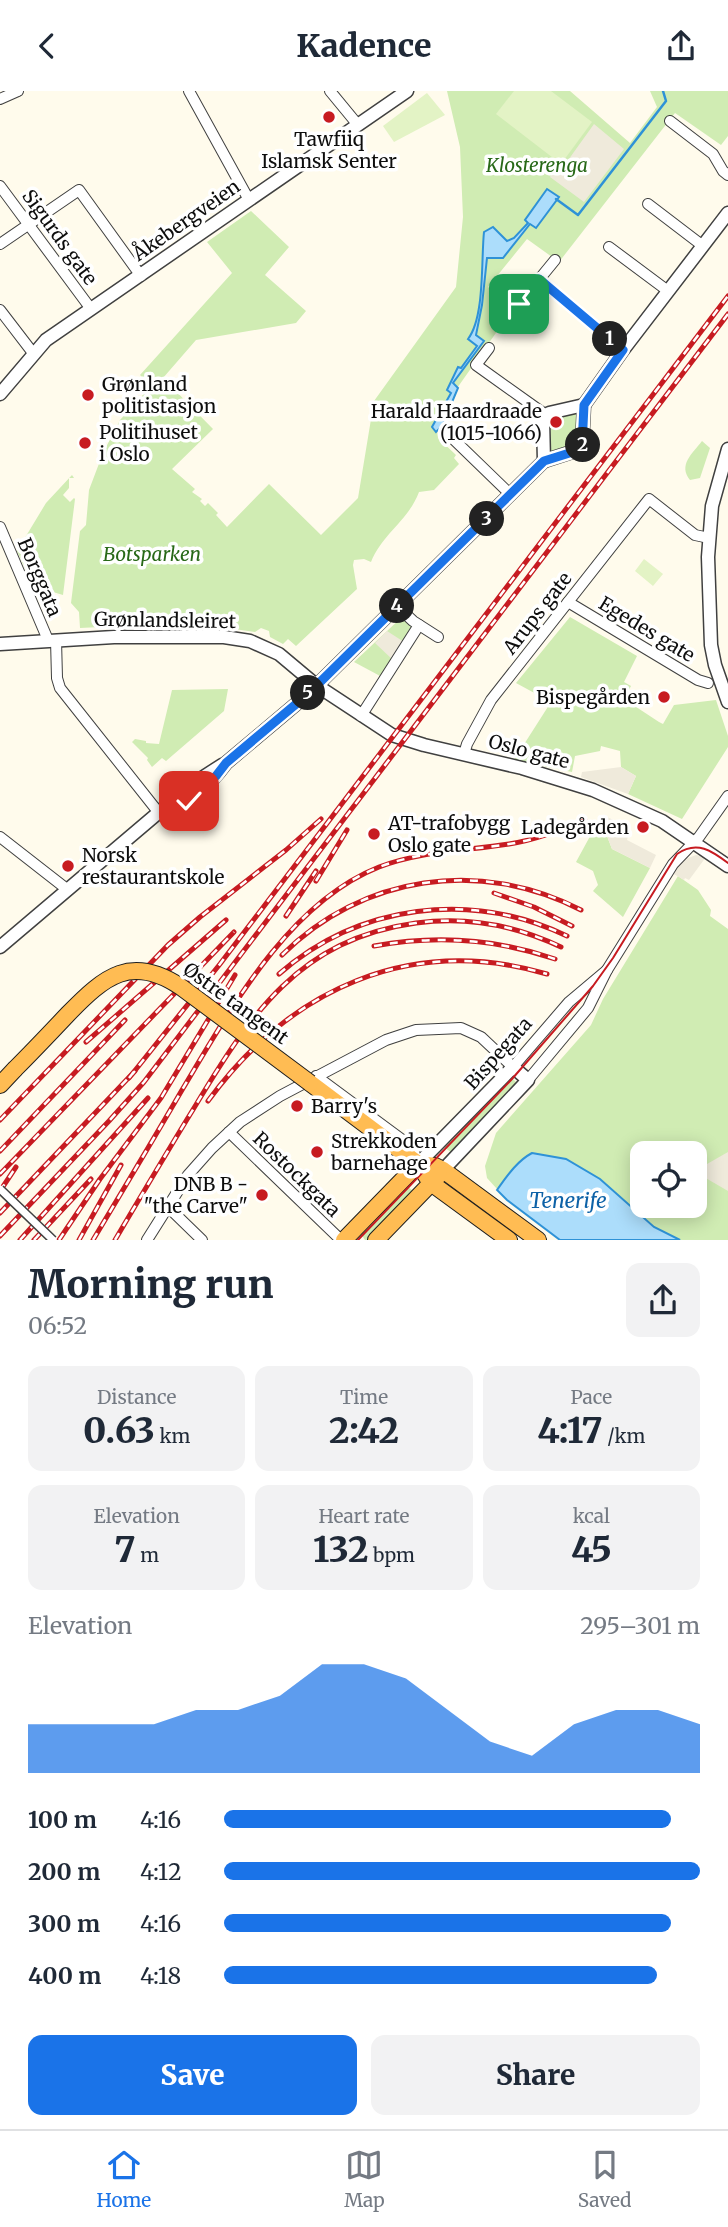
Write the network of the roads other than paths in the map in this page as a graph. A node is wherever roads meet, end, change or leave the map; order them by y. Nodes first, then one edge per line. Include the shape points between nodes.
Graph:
1 (18, 91) edge
2 (189, 91) edge
3 (330, 91) edge
4 (407, 91) edge
5 (0, 99) edge
6 (670, 121) dead end
7 (358, 125) junction
8 (728, 175) edge
9 (0, 186) edge
10 (249, 200) junction
11 (648, 204) dead end
12 (728, 213) edge
13 (30, 224) junction
14 (0, 244) edge
15 (703, 246) junction
16 (609, 247) dead end
17 (555, 260) dead end
18 (141, 275) junction
19 (539, 279) junction
20 (668, 291) junction
21 (519, 304) dead end
22 (91, 309) junction
23 (0, 310) edge
24 (489, 348) dead end
25 (623, 350) junction
26 (33, 353) junction
27 (0, 394) edge
28 (584, 405) junction
29 (546, 415) junction
30 (446, 432) dead end
31 (728, 449) edge
32 (544, 461) junction
33 (511, 495) junction
34 (0, 527) edge
35 (709, 538) junction
36 (568, 601) junction
37 (397, 606) junction
38 (419, 625) junction
39 (438, 637) dead end
40 (52, 640) junction
41 (0, 644) edge
42 (708, 683) dead end
43 (317, 685) junction
44 (728, 702) edge
45 (361, 716) junction
46 (464, 754) junction
47 (728, 796) edge
48 (159, 813) junction
49 (0, 837) edge
50 (695, 842) junction
51 (728, 866) edge
52 (68, 890) junction
53 (0, 947) edge
54 (607, 970) junction
55 (513, 1066) junction
56 (528, 1080) junction
57 (319, 1084) junction
58 (0, 1086) edge
59 (229, 1132) junction
60 (418, 1164) junction
61 (443, 1170) junction
62 (431, 1183) junction
63 (0, 1189) edge
64 (167, 1206) junction
65 (52, 1240) edge
66 (147, 1240) edge
67 (202, 1240) edge
68 (343, 1240) edge
69 (376, 1240) edge
70 (509, 1240) edge
71 (538, 1240) edge

1 - 5 street
2 - 10 street
3 - 7 street
4 - 7 street, Åkebergveien
6 - 8 street via 713,154
7 - 10 street, Åkebergveien
9 - 13 street, Sigurds gate
10 - 18 street, Åkebergveien
11 - 15 street
12 - 15 street
13 - 14 street
13 - 18 street via 79,190
13 - 22 street, Sigurds gate
15 - 20 street
16 - 20 street
17 - 19 street
18 - 22 street, Åkebergveien
19 - 21 street
19 - 25 street
20 - 25 street
22 - 26 street, Åkebergveien
23 - 26 street
24 - 29 street via 476,365
25 - 28 street
26 - 27 street, Åkebergveien
28 - 29 street
28 - 32 street via 582,446
29 - 32 street
30 - 33 street
31 - 35 street
32 - 33 street
33 - 37 street
34 - 40 street, Borggata
35 - 36 street, Arups gate via 695,535 649,499
35 - 44 street via 710,645
36 - 42 street, Egedes gate
36 - 46 street, Arups gate via 491,700
37 - 38 street
37 - 43 street
38 - 39 street
38 - 45 street
40 - 41 street, Grønlandsleiret
40 - 43 street, Grønlandsleiret via 241,639 279,654
40 - 48 street via 60,688
43 - 45 street, Oslo gate
43 - 48 street
45 - 46 street, Oslo gate via 396,737
46 - 50 street, Oslo gate via 593,790 662,821
47 - 50 street, Bispegata
48 - 52 street
49 - 52 street
50 - 51 street, Oslo gate
50 - 54 street, Bispegata via 673,864
52 - 53 street
54 - 55 street, Bispegata via 569,1002
54 - 56 street, Bispegata via 584,1014
55 - 56 street
55 - 57 street via 469,1030 434,1028 386,1040
55 - 60 street, Bispegata
56 - 61 street, Bispegata
57 - 58 highway, Østre tangent, bridge via 181,987 144,970 118,973 98,985
57 - 59 street via 251,1114
57 - 60 highway, Østre tangent
59 - 64 street via 196,1165
59 - 68 street, Rostockgata
60 - 61 highway
60 - 62 highway
60 - 68 highway
61 - 62 highway
61 - 71 highway
62 - 69 highway
62 - 70 highway
63 - 65 street, bridge
64 - 66 street
64 - 67 street

